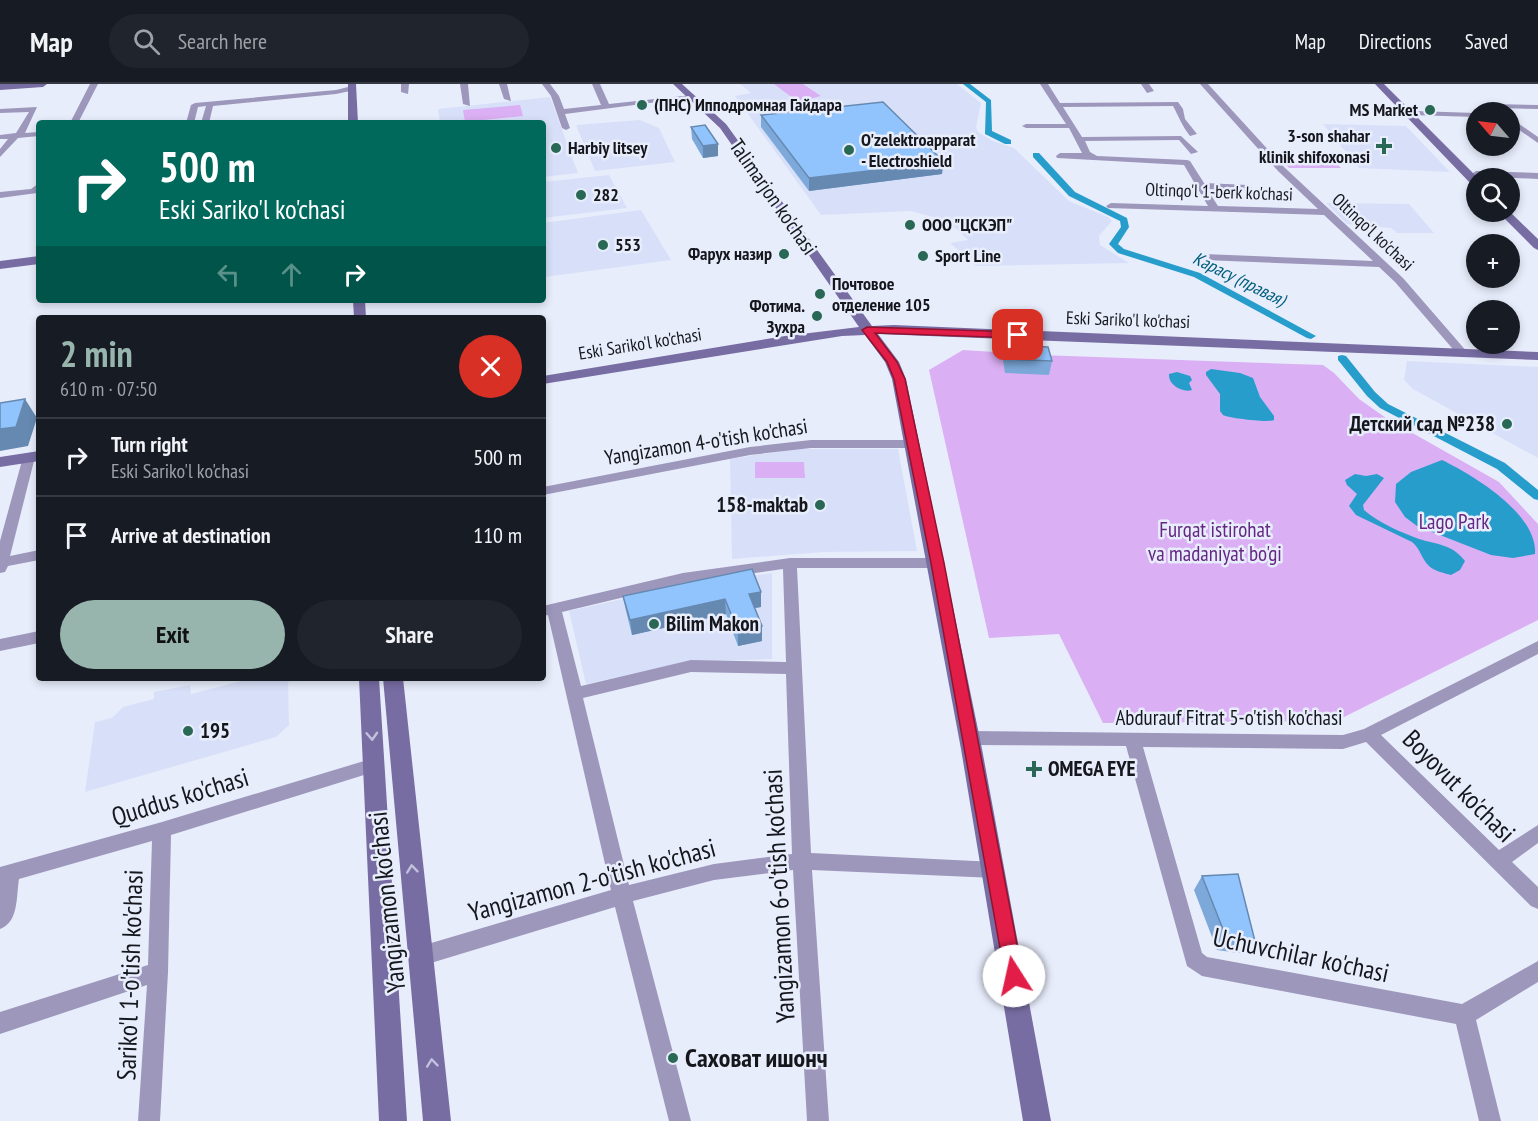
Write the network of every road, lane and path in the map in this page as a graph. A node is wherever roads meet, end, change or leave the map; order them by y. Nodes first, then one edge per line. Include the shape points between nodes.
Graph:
1 (43, 84) edge
2 (94, 84) edge
3 (464, 84) edge
4 (503, 84) edge
5 (546, 84) edge
6 (596, 84) edge
7 (677, 84) edge
8 (1044, 84) edge
9 (1204, 84) edge
10 (1379, 84) edge
11 (1386, 84) edge
12 (354, 85) edge
13 (0, 87) edge
14 (692, 97) junction
15 (508, 99) dead end
16 (1184, 100) dead end
17 (210, 104) junction
18 (467, 104) dead end
19 (1175, 104) junction
20 (1059, 105) junction
21 (606, 107) junction
22 (1520, 107) edge
23 (1538, 107) edge
24 (0, 111) edge
25 (561, 112) junction
26 (1412, 113) junction
27 (1466, 115) edge
28 (76, 120) edge
29 (191, 120) edge
30 (206, 120) edge
31 (353, 120) edge
32 (1026, 126) dead end
33 (1072, 126) junction
34 (1520, 127) edge
35 (566, 128) dead end
36 (36, 134) edge
37 (1193, 134) dead end
38 (17, 136) junction
39 (0, 137) edge
40 (1080, 138) junction
41 (1538, 141) edge
42 (1194, 153) dead end
43 (0, 154) edge
44 (1060, 156) dead end
45 (1090, 156) junction
46 (1466, 168) edge
47 (1520, 176) edge
48 (1538, 176) edge
49 (1201, 186) junction
50 (1248, 188) dead end
51 (36, 189) edge
52 (0, 195) edge
53 (1111, 206) dead end
54 (1214, 208) junction
55 (1326, 212) junction
56 (1520, 218) edge
57 (1514, 222) edge
58 (1538, 236) edge
59 (1538, 246) edge
60 (1204, 257) dead end
61 (36, 260) edge
62 (1383, 264) junction
63 (0, 265) edge
64 (867, 330) junction
65 (1462, 354) junction
66 (1538, 357) edge
67 (546, 380) edge
68 (913, 444) junction
69 (0, 462) edge
70 (33, 462) edge
71 (0, 472) edge
72 (546, 490) edge
73 (36, 556) edge
74 (790, 563) junction
75 (938, 563) junction
76 (0, 565) edge
77 (549, 609) edge
78 (36, 638) edge
79 (0, 645) edge
80 (1538, 646) edge
81 (794, 668) junction
82 (369, 681) edge
83 (393, 681) edge
84 (574, 694) junction
85 (1369, 734) junction
86 (969, 738) junction
87 (1133, 741) junction
88 (401, 758) junction
89 (374, 765) junction
90 (162, 830) junction
91 (1538, 833) edge
92 (802, 861) junction
93 (1498, 861) junction
94 (995, 870) junction
95 (5, 875) edge
96 (622, 896) junction
97 (1538, 900) edge
98 (0, 920) edge
99 (421, 956) junction
100 (1538, 971) edge
101 (158, 972) junction
102 (1464, 1015) junction
103 (0, 1023) edge
104 (149, 1121) edge
105 (393, 1121) edge
106 (437, 1121) edge
107 (680, 1121) edge
108 (818, 1121) edge
109 (1037, 1121) edge
110 (1490, 1121) edge

1 - 13 street
2 - 28 street
3 - 18 street
4 - 15 street
5 - 25 street
6 - 21 street
7 - 14 street, Talimarjon ko'chasi
8 - 20 street
9 - 55 street, Oltinqo'l ko'chasi
10 - 26 street
11 - 26 street
12 - 17 street via 336,92
12 - 31 street
14 - 21 street
14 - 64 street, Talimarjon ko'chasi via 723,126
16 - 19 street
17 - 29 street via 195,105
17 - 30 street
19 - 20 street
19 - 37 street via 1182,122
20 - 33 street
21 - 25 street
22 - 23 street
24 - 38 street via 34,109
25 - 35 street
26 - 27 street
26 - 46 street
32 - 33 street
33 - 40 street
34 - 41 street
36 - 38 street
38 - 39 street
38 - 43 street
40 - 42 street via 1181,138
40 - 45 street
44 - 45 street
45 - 49 street via 1187,163
47 - 48 street
49 - 50 street
49 - 54 street
51 - 52 street
53 - 54 street, Oltinqo'l 1-berk ko'chasi
54 - 55 street, Oltinqo'l 1-berk ko'chasi
55 - 62 street, Oltinqo'l ko'chasi
56 - 58 street
57 - 59 street
60 - 62 street
61 - 63 street
62 - 65 street, Oltinqo'l ko'chasi
64 - 65 street, Eski Sariko'l ko'chasi
64 - 67 street, Eski Sariko'l ko'chasi
64 - 68 street, Talimarjon ko'chasi via 896,370
65 - 66 street
68 - 72 street, Yangizamon 4-o'tish ko'chasi via 811,444 750,451
68 - 75 street, Talimarjon ko'chasi
69 - 70 street
70 - 71 street
70 - 76 street
73 - 76 street
74 - 75 street
74 - 77 street via 683,578
74 - 81 street, Yangizamon 6-o'tish ko'chasi
75 - 86 street, Talimarjon ko'chasi
77 - 84 street
78 - 79 street
80 - 85 street, Abdurauf Fitrat 5-o'tish ko'chasi
81 - 84 street via 691,666
81 - 92 street, Yangizamon 6-o'tish ko'chasi
82 -> 89 street, Yangizamon ko'chasi
83 - 88 street, Yangizamon ko'chasi
84 - 96 street
85 - 87 street, Abdurauf Fitrat 5-o'tish ko'chasi via 1343,742
85 - 93 street, Boyovut ko'chasi
86 - 87 street, Abdurauf Fitrat 5-o'tish ko'chasi
86 - 94 street, Talimarjon ko'chasi
87 - 102 street, Uchuvchilar ko'chasi via 1194,959 1202,966
88 - 89 street
99 -> 88 street, Yangizamon ko'chasi
89 - 90 street, Quddus ko'chasi
89 - 105 street, Yangizamon ko'chasi
90 - 95 street, Quddus ko'chasi
90 - 101 street, Sariko'l 1-o'tish ko'chasi
91 - 93 street
92 - 94 street, Yangizamon 2-o'tish ko'chasi
92 - 96 street, Yangizamon 2-o'tish ko'chasi via 714,872
92 - 108 street, Yangizamon 6-o'tish ko'chasi
93 - 97 street, Boyovut ko'chasi
94 - 109 street, Talimarjon ko'chasi
95 - 98 street via 4,916
96 - 99 street, Yangizamon 2-o'tish ko'chasi
96 - 107 street
106 -> 99 street, Yangizamon ko'chasi
100 - 102 street
101 - 103 street
101 - 104 street, Sariko'l 1-o'tish ko'chasi
102 - 110 street

